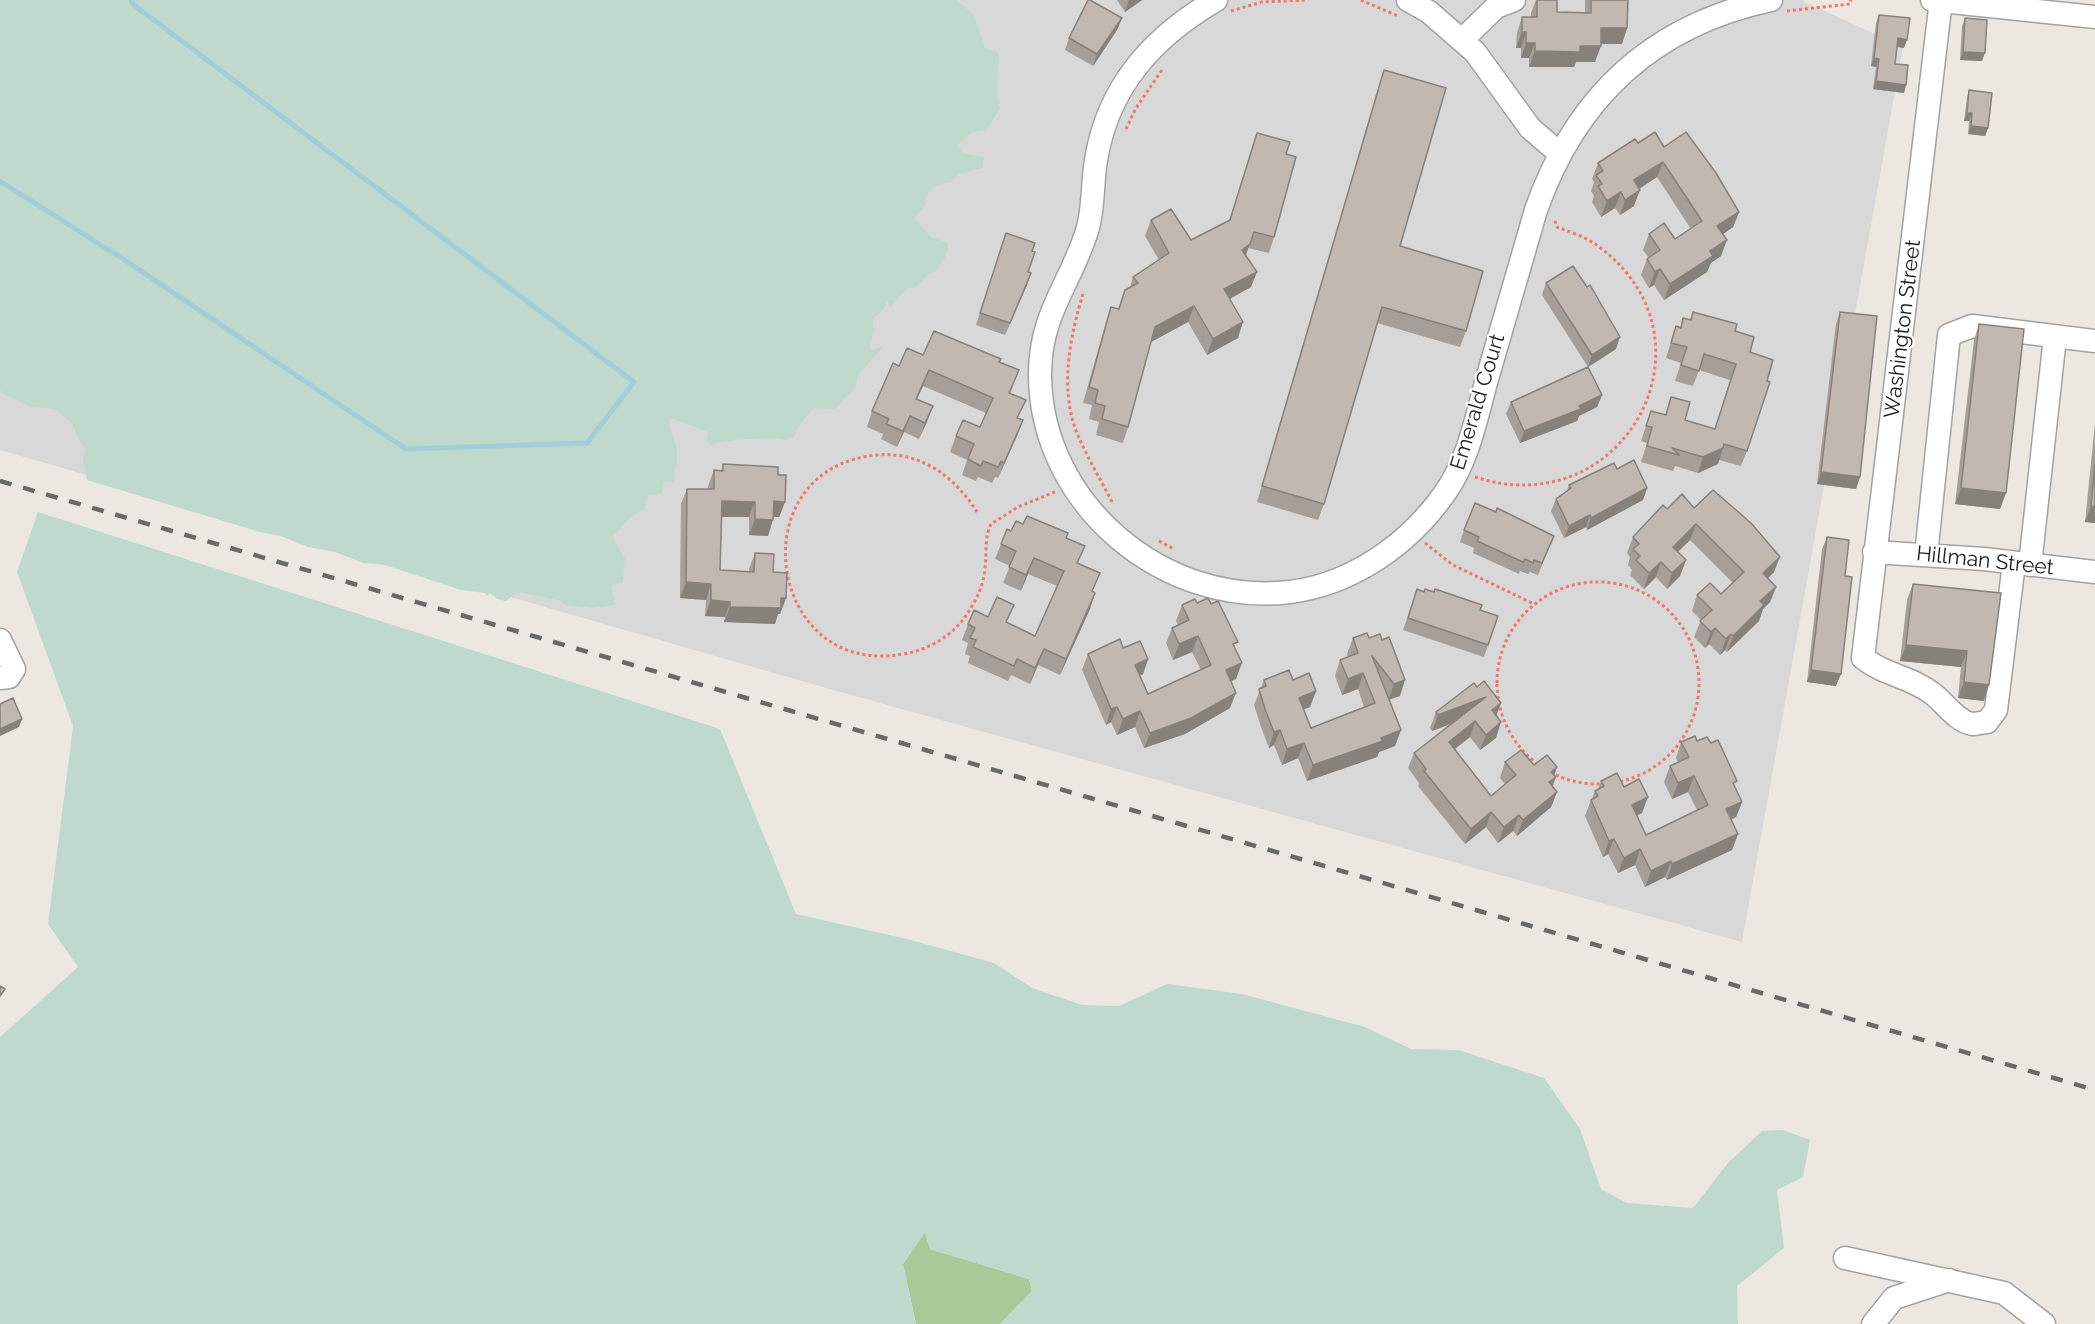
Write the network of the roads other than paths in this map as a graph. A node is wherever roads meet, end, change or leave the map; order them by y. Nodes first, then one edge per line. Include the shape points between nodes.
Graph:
1 (1514, 0) edge
2 (1932, 0) edge
3 (1941, 0) edge
4 (1777, 6) edge
5 (1219, 7) edge
6 (1408, 9) edge
7 (2095, 17) edge
8 (1462, 40) junction
9 (1559, 153) junction
10 (2055, 337) junction
11 (2095, 342) edge
12 (1874, 552) junction
13 (1926, 555) junction
14 (2022, 564) junction
15 (2095, 572) edge
16 (0, 640) edge
17 (0, 678) edge
18 (1845, 1258) dead end
19 (1950, 1280) junction
20 (1873, 1324) edge
21 (2044, 1324) edge

1 - 8 street via 1496,7
2 - 3 street
3 - 7 street
3 - 12 street, Washington Street
4 - 9 street, Emerald Court via 1707,17 1677,32 1608,87
5 - 9 street, Emerald Court via 1168,31 1147,52 1116,98 1099,143 1088,230 1048,316 1041,346 1040,379 1054,451 1100,522 1153,564 1193,580 1241,591 1292,591 1332,581 1379,559 1416,527 1444,495 1464,461 1536,210
6 - 8 street via 1429,12
8 - 9 street via 1530,128
10 - 11 street
10 - 13 street via 1972,326 1949,335
10 - 14 street
12 - 13 street, Hillman Street
12 - 14 street, Washington Street via 1863,658 1913,680 1950,711 1973,724 1987,722 1996,710
13 - 14 street, Hillman Street
14 - 15 street, Hillman Street
16 - 17 street via 14,669 9,677
18 - 19 street
19 - 20 street via 1894,1298
19 - 21 street via 2004,1293

